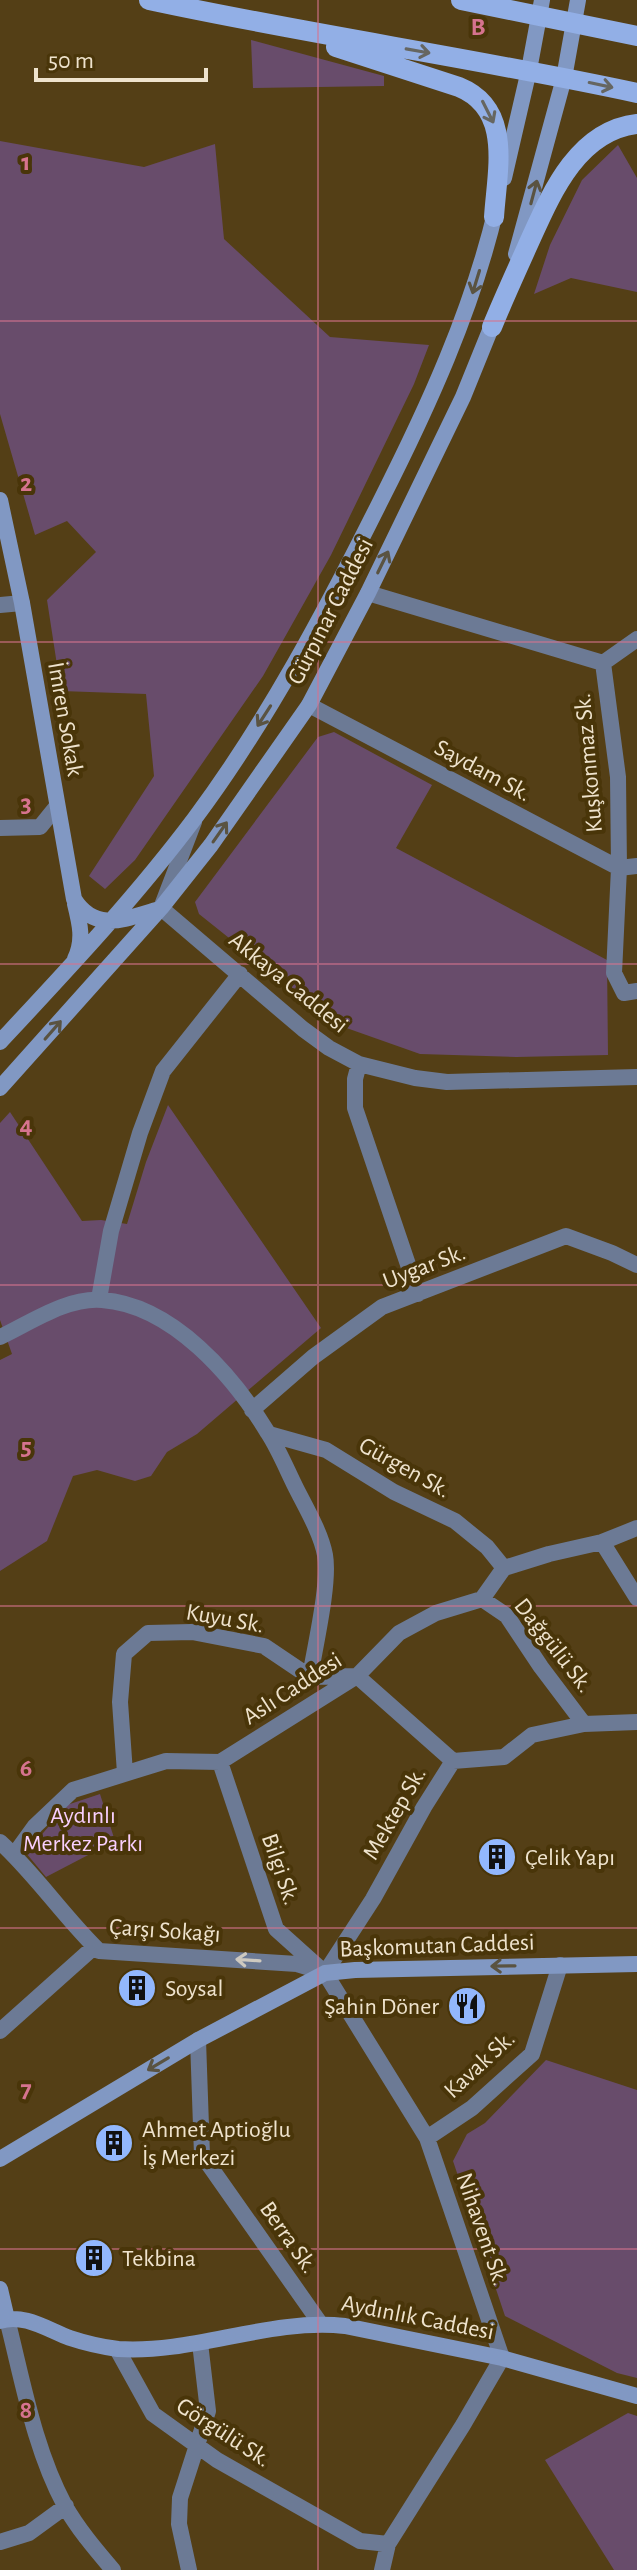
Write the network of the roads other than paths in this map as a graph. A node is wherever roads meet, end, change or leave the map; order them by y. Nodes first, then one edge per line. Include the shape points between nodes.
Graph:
1 (149, 0) edge
2 (461, 0) edge
3 (578, 0) edge
4 (541, 8) edge
5 (575, 22) junction
6 (263, 24) junction
7 (637, 36) edge
8 (529, 70) junction
9 (564, 78) junction
10 (637, 93) edge
11 (637, 124) edge
12 (494, 217) junction
13 (492, 327) junction
14 (0, 500) edge
15 (368, 593) junction
16 (22, 603) junction
17 (0, 605) edge
18 (637, 639) edge
19 (603, 663) junction
20 (309, 705) junction
21 (57, 806) junction
22 (196, 816) junction
23 (0, 828) edge
24 (637, 866) edge
25 (619, 868) junction
26 (74, 899) junction
27 (161, 908) junction
28 (112, 921) junction
29 (73, 964) junction
30 (240, 974) junction
31 (637, 991) edge
32 (0, 1042) edge
33 (359, 1064) junction
34 (637, 1077) edge
35 (0, 1088) edge
36 (637, 1265) edge
37 (418, 1294) junction
38 (99, 1299) junction
39 (0, 1337) edge
40 (252, 1410) junction
41 (269, 1434) junction
42 (637, 1528) edge
43 (602, 1542) junction
44 (504, 1568) junction
45 (637, 1598) edge
46 (482, 1599) junction
47 (357, 1676) junction
48 (310, 1677) junction
49 (637, 1722) edge
50 (584, 1724) junction
51 (453, 1761) junction
52 (220, 1762) junction
53 (125, 1773) junction
54 (0, 1842) edge
55 (14, 1855) junction
56 (94, 1947) junction
57 (637, 1964) edge
58 (560, 1965) junction
59 (325, 1973) junction
60 (0, 2031) edge
61 (198, 2040) junction
62 (427, 2138) junction
63 (0, 2159) edge
64 (0, 2289) edge
65 (4, 2320) edge
66 (320, 2323) junction
67 (200, 2343) junction
68 (117, 2349) junction
69 (502, 2358) junction
70 (637, 2396) edge
71 (197, 2445) junction
72 (66, 2506) junction
73 (0, 2542) edge
74 (388, 2544) junction
75 (113, 2570) edge
76 (189, 2570) edge
77 (382, 2570) edge

1 - 6 main road
2 - 4 main road
3 - 5 main road, Gürpınar Caddesi
4 - 5 main road
4 - 8 main road, Gürpınar Caddesi
5 - 7 main road
5 - 9 main road, Gürpınar Caddesi
6 -> 8 main road
6 -> 12 main road via 472,92 483,101 498,136
8 - 9 main road
8 - 12 main road, Gürpınar Caddesi
9 -> 10 main road
13 -> 9 main road, Gürpınar Caddesi
11 - 13 main road via 609,132 570,165 553,191
12 -> 22 main road, Gürpınar Caddesi via 474,289 414,435 278,693
15 -> 13 main road, Gürpınar Caddesi
14 - 16 main road, İmren Sokak
15 - 19 street, Kuşkonmaz Sk.
15 - 20 main road, Gürpınar Caddesi
16 - 17 street
16 - 21 main road, İmren Sokak
18 - 19 street
19 - 25 street, Kuşkonmaz Sk. via 618,777
20 - 25 street, Saydam Sk.
27 -> 20 main road, Gürpınar Caddesi
21 - 23 street via 40,827
21 - 26 main road, İmren Sokak
22 - 27 street
22 - 28 main road, Gürpınar Caddesi
24 - 25 street
25 - 31 street, Kuşkonmaz Sk. via 614,973 624,993
26 - 28 main road via 90,917
26 - 29 main road, İmren Sokak via 81,932
27 - 28 main road
27 - 30 street, Akkaya Caddesi
35 -> 27 main road, Gürpınar Caddesi
28 - 29 main road, Gürpınar Caddesi
29 - 32 main road, Gürpınar Caddesi
30 - 33 street, Akkaya Caddesi via 303,1029
30 - 38 street via 163,1071 111,1231
33 - 34 street, Akkaya Caddesi via 447,1082
33 - 37 street via 355,1108
36 - 37 street, Uygar Sk. via 566,1236
37 - 40 street, Uygar Sk. via 382,1307
38 - 39 street via 64,1307
38 - 40 street via 136,1308 185,1334
40 - 41 street
41 - 44 street, Gürgen Sk. via 326,1450 394,1492 455,1521
41 - 48 street via 325,1555
42 - 43 street
43 - 44 street
43 - 45 street
44 - 46 street
46 - 47 street, Aslı Caddesi via 436,1613 399,1633
46 - 50 street, Dağgülü Sk. via 507,1616
47 - 48 street
47 - 51 street
47 - 52 street, Aslı Caddesi
48 - 53 street, Kuyu Sk. via 264,1646 192,1632 148,1633 124,1654 120,1702
49 - 50 street, Mektep Sk.
50 - 51 street, Mektep Sk. via 532,1735 504,1757
51 - 59 street, Mektep Sk.
52 - 53 street via 166,1761
52 - 59 street, Bilgi Sk. via 276,1929
53 - 55 street via 73,1790
54 - 55 street, Çarşı Sokağı
55 - 56 street, Çarşı Sokağı
59 -> 56 street, Çarşı Sokağı via 297,1964
56 - 60 street
57 - 58 main road, Başkomutan Caddesi
58 -> 59 main road, Başkomutan Caddesi
58 - 62 street, Kavak Sk. via 532,2054 472,2108
59 - 61 main road, Başkomutan Caddesi
59 - 62 street, Nihavent Sk.
61 -> 63 main road, Başkomutan Caddesi
61 - 66 street, Berra Sk. via 202,2155
62 - 69 street, Nihavent Sk.
64 - 65 main road
65 - 68 main road, Aydınlık Caddesi via 32,2322
65 - 72 street via 37,2442
66 - 67 main road, Aydınlık Caddesi
66 - 69 main road, Aydınlık Caddesi
67 - 68 main road, Aydınlık Caddesi
67 - 71 street via 208,2411
68 - 71 street, Görgülü Sk. via 153,2414
69 - 70 main road, Aydınlık Caddesi
69 - 74 street
71 - 74 street, Görgülü Sk. via 360,2541
71 - 76 street via 180,2498 179,2524
72 - 73 street via 29,2533
72 - 75 street
74 - 77 street

